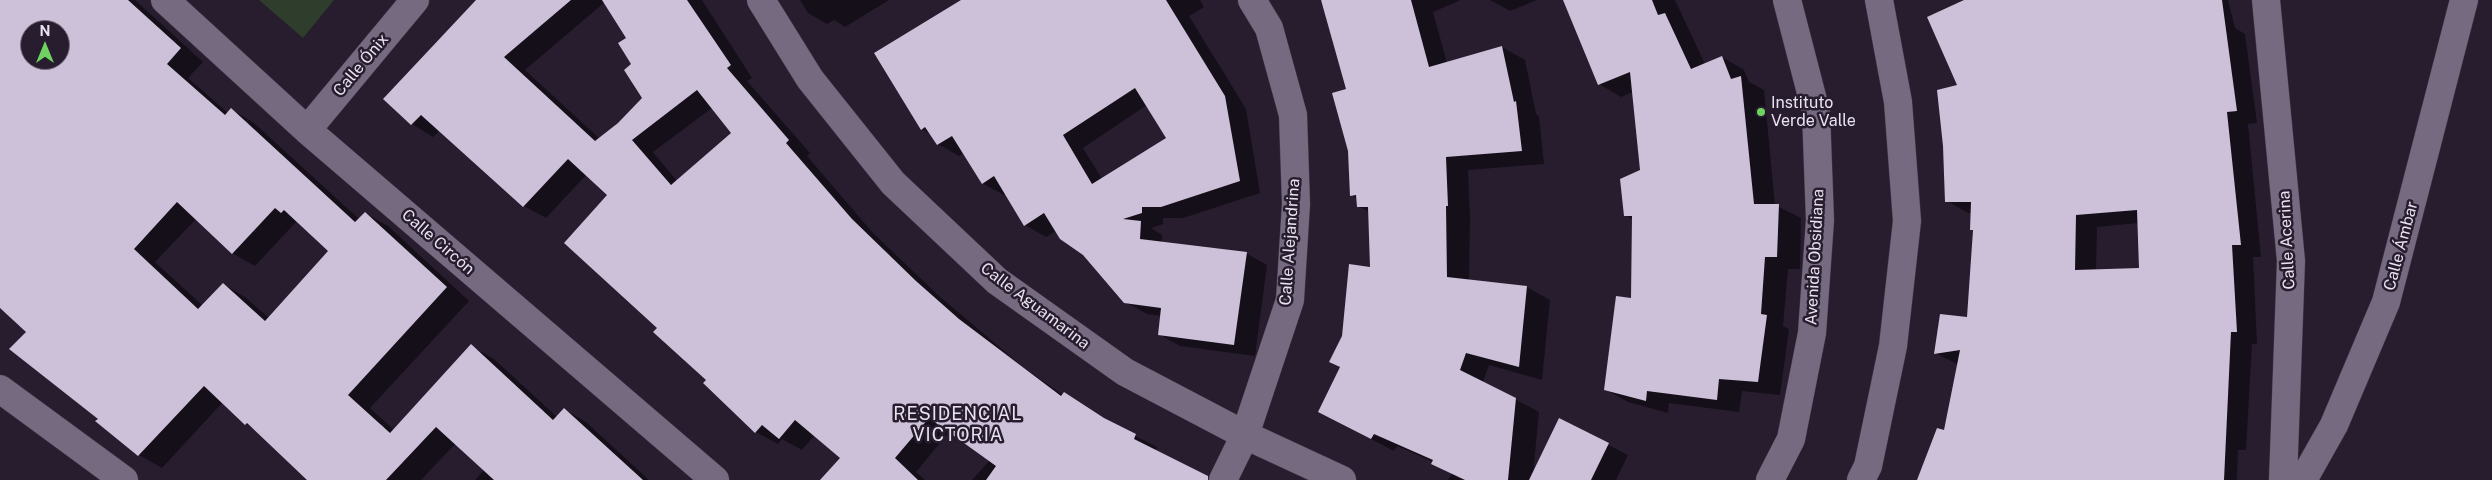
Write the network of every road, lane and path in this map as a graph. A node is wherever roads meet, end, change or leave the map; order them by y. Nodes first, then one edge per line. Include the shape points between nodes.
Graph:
1 (165, 0) edge
2 (415, 0) edge
3 (761, 0) edge
4 (1252, 0) edge
5 (1787, 0) edge
6 (1879, 0) edge
7 (2266, 0) edge
8 (2464, 0) edge
9 (307, 130) junction
10 (0, 389) edge
11 (1245, 434) junction
12 (124, 480) edge
13 (715, 480) edge
14 (1223, 480) edge
15 (1342, 480) edge
16 (1770, 480) edge
17 (1861, 480) edge
18 (2283, 480) edge
19 (2303, 480) edge

1 - 9 street, Calle Circón
2 - 9 street, Calle Ónix
3 - 11 street, Calle Aguamarina via 810,79 893,183 997,281 1125,372
4 - 11 street, Calle Alejandrina via 1269,28 1293,115 1296,204 1290,300
5 - 16 street, Avenida Obsidiana via 1816,112 1820,220 1812,333 1791,440
6 - 17 street via 1898,102 1908,221 1894,346 1868,466
7 - 18 street, Calle Acerina via 2291,261
8 - 19 street, Calle Ámbar via 2386,302 2334,425
9 - 13 street, Calle Circón
10 - 12 street
11 - 14 street, Calle Alejandrina
11 - 15 street, Calle Aguamarina

